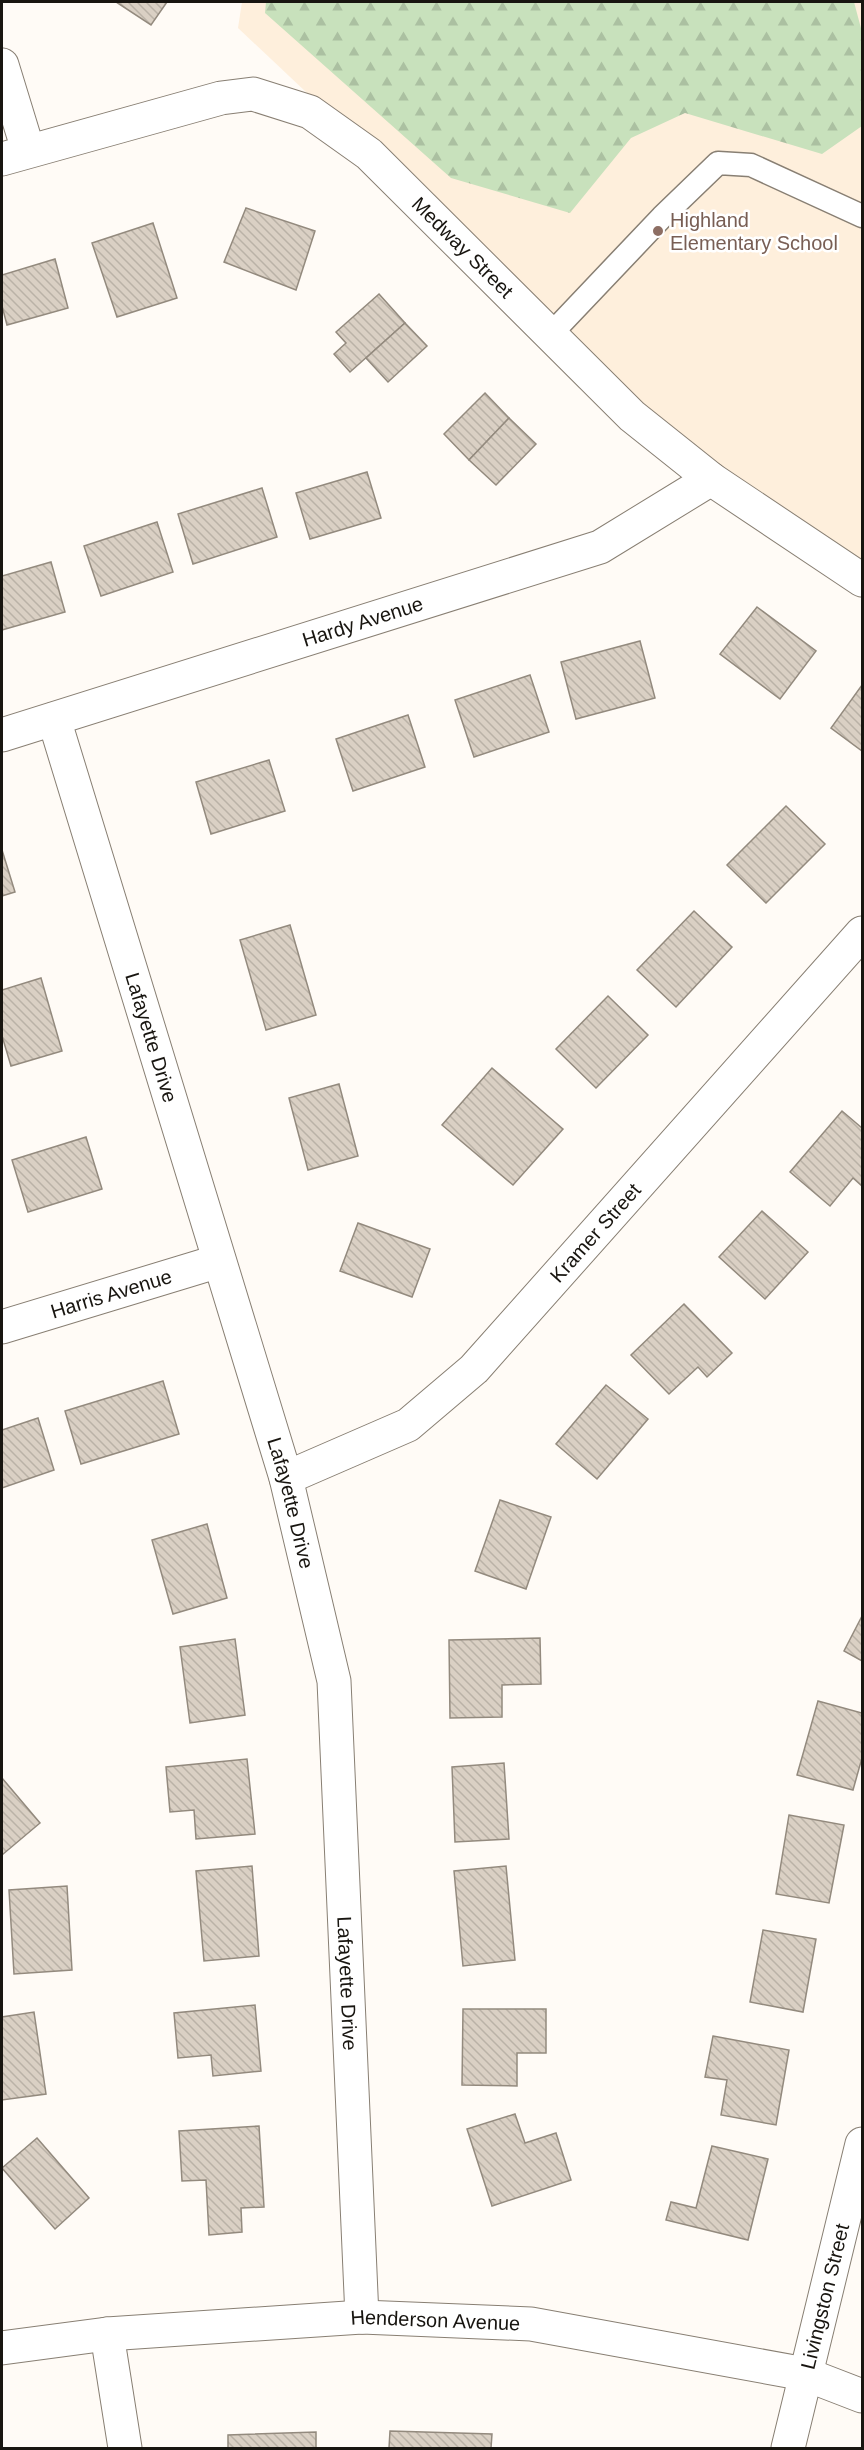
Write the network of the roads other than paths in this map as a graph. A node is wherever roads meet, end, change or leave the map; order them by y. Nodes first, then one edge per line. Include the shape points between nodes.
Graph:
1 (2, 65) edge
2 (15, 154) edge
3 (862, 216) edge
4 (550, 334) junction
5 (711, 478) junction
6 (862, 580) edge
7 (54, 719) junction
8 (2, 735) edge
9 (862, 933) edge
10 (219, 1261) junction
11 (2, 1327) edge
12 (286, 1478) junction
13 (862, 2144) edge
14 (362, 2317) junction
15 (107, 2334) junction
16 (2, 2348) edge
17 (805, 2374) junction
18 (862, 2396) edge
19 (125, 2448) edge
20 (788, 2448) edge

1 - 2 street
2 - 4 street, Medway Street via 221,98 253,94 310,112 369,154
3 - 4 lane via 752,165 718,163
4 - 5 street, Medway Street via 632,416
5 - 6 street, Medway Street
5 - 7 street, Hardy Avenue via 600,548
7 - 8 street, Hardy Avenue
7 - 10 street, Lafayette Drive
9 - 12 street, Kramer Street via 474,1369 408,1425
10 - 11 street, Harris Avenue
10 - 12 street, Lafayette Drive
12 - 14 street, Lafayette Drive via 334,1681
13 - 17 street, Livingston Street
14 - 15 street, Henderson Avenue
14 - 17 street, Henderson Avenue via 531,2324
15 - 16 street, Henderson Avenue
15 - 19 street
17 - 18 street, Henderson Avenue
17 - 20 street, Livingston Street

